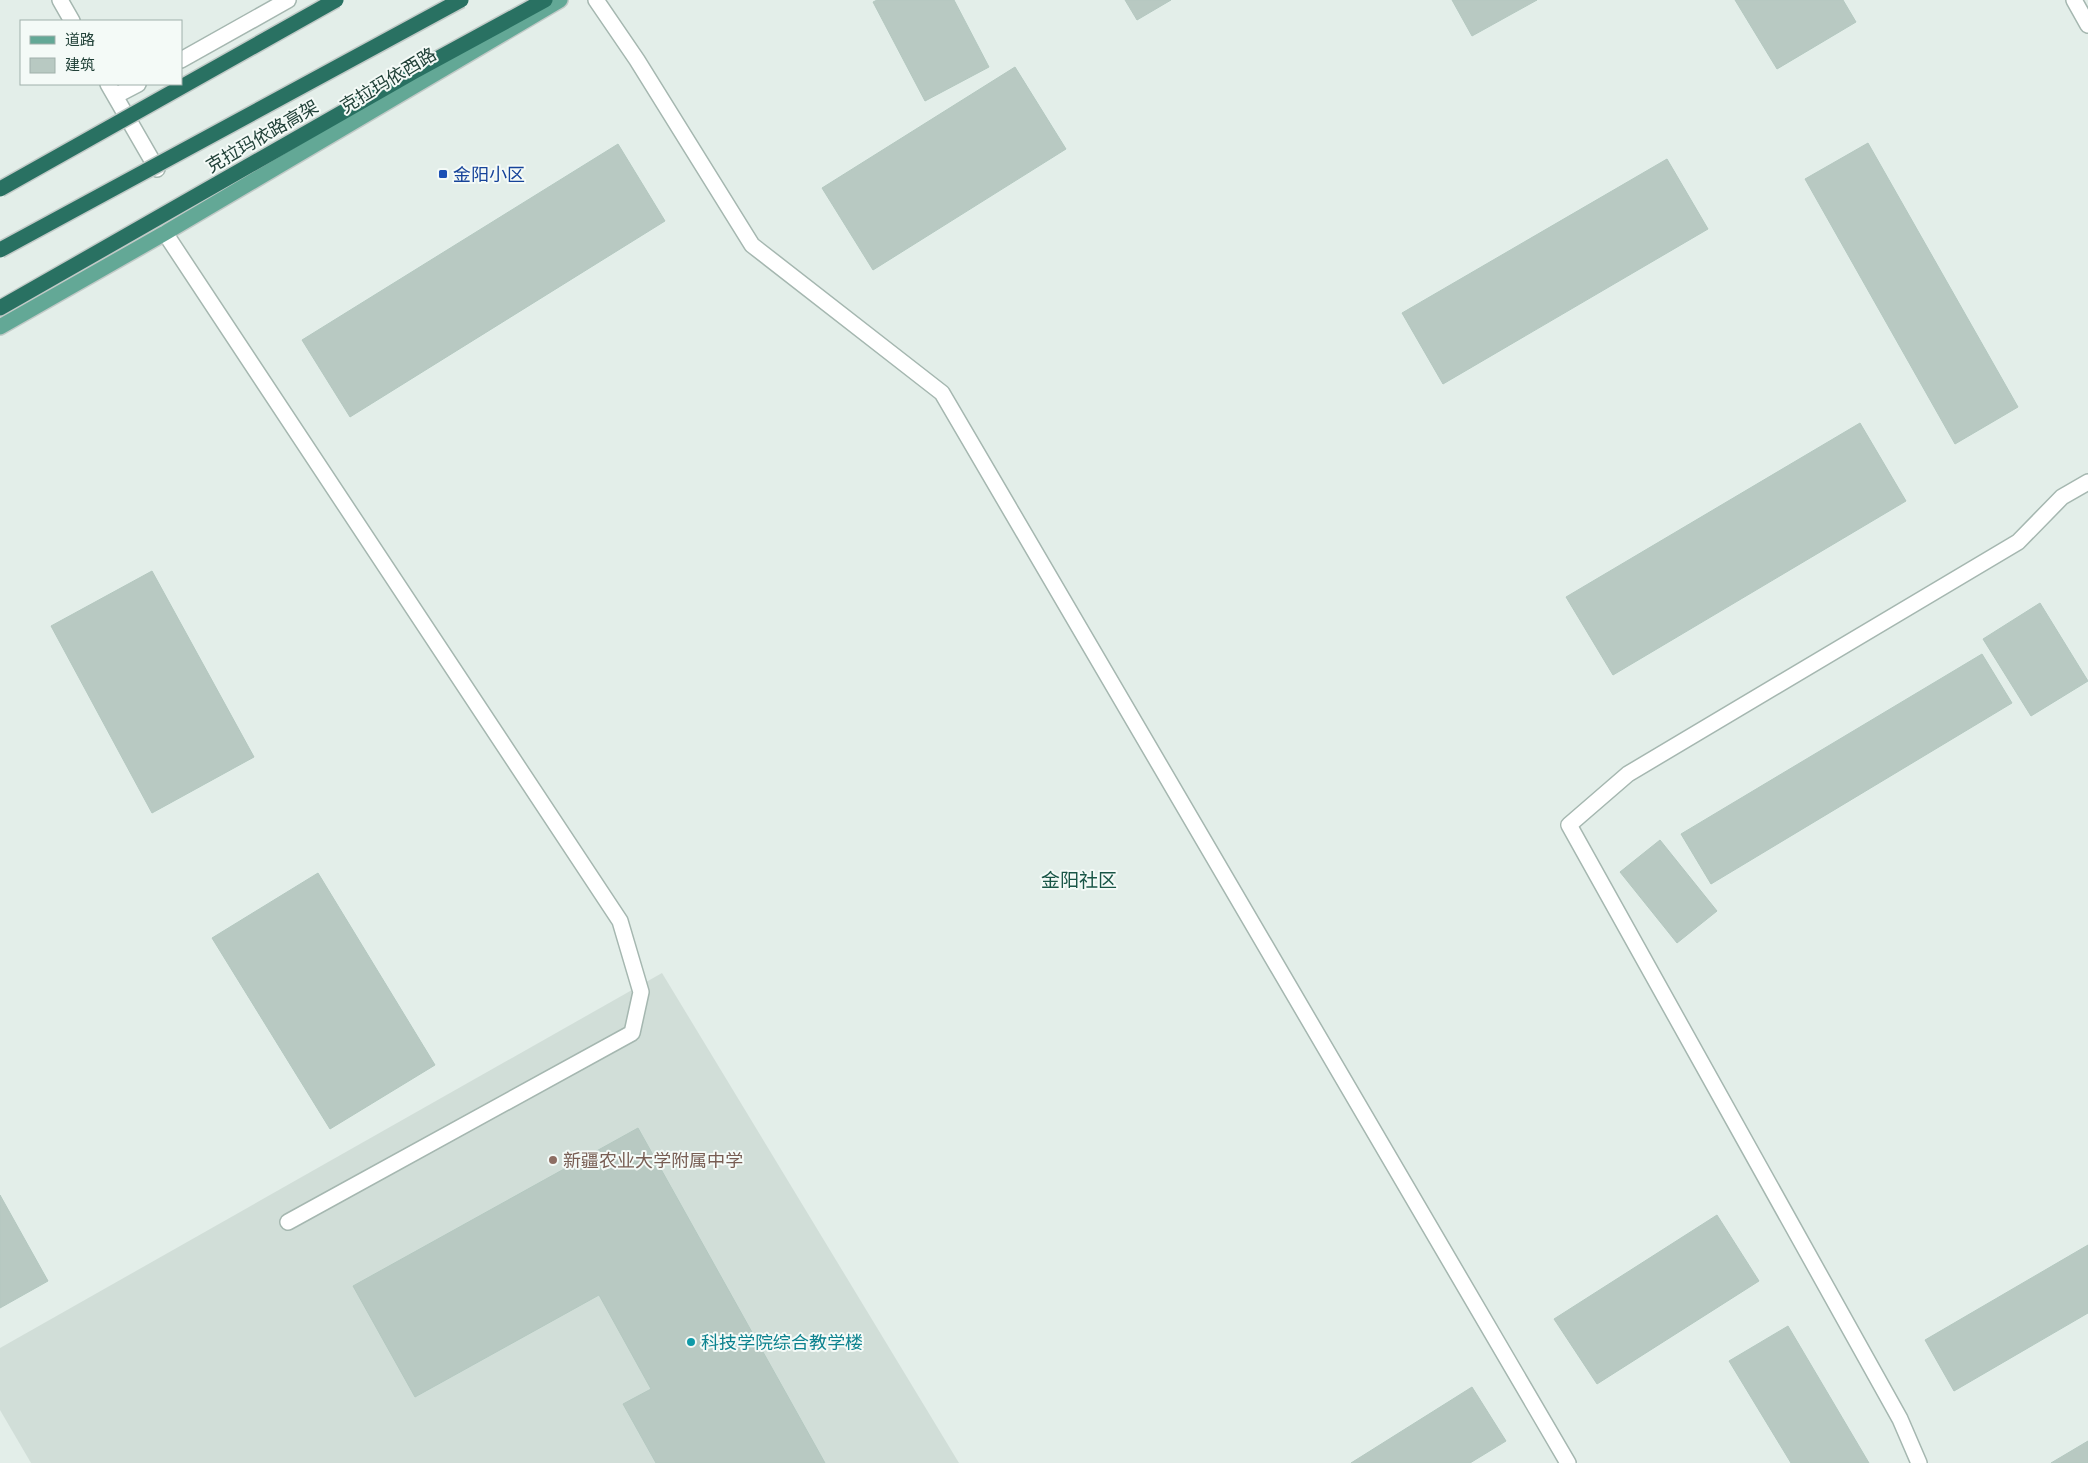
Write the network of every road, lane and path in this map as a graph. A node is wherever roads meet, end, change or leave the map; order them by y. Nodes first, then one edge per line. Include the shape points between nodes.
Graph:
1 (60, 0) edge
2 (288, 0) edge
3 (336, 0) edge
4 (453, 0) edge
5 (461, 0) edge
6 (545, 0) edge
7 (560, 0) edge
8 (596, 0) edge
9 (2074, 0) edge
10 (71, 20) edge
11 (2088, 25) edge
12 (182, 59) edge
13 (134, 85) edge
14 (112, 90) edge
15 (157, 169) junction
16 (0, 189) edge
17 (165, 233) junction
18 (0, 250) edge
19 (0, 258) edge
20 (0, 308) edge
21 (0, 327) edge
22 (2088, 482) edge
23 (288, 1222) dead end
24 (1568, 1463) edge
25 (1919, 1463) edge

1 - 10 street
2 - 12 street
3 - 16 highway, bridge
4 - 15 main road, 克拉玛依西路
5 - 18 highway, 克拉玛依路高架, bridge
6 - 20 highway, 克拉玛依路高架
7 - 17 main road, 克拉玛依西路
8 - 24 street via 752,245 942,393
9 - 11 street
13 - 14 street
14 - 15 street
15 - 19 main road, 克拉玛依西路
17 - 21 main road, 克拉玛依西路
17 - 23 street via 620,921 641,992 632,1032
22 - 25 street via 2062,496 2018,542 1628,774 1569,825 1900,1419

